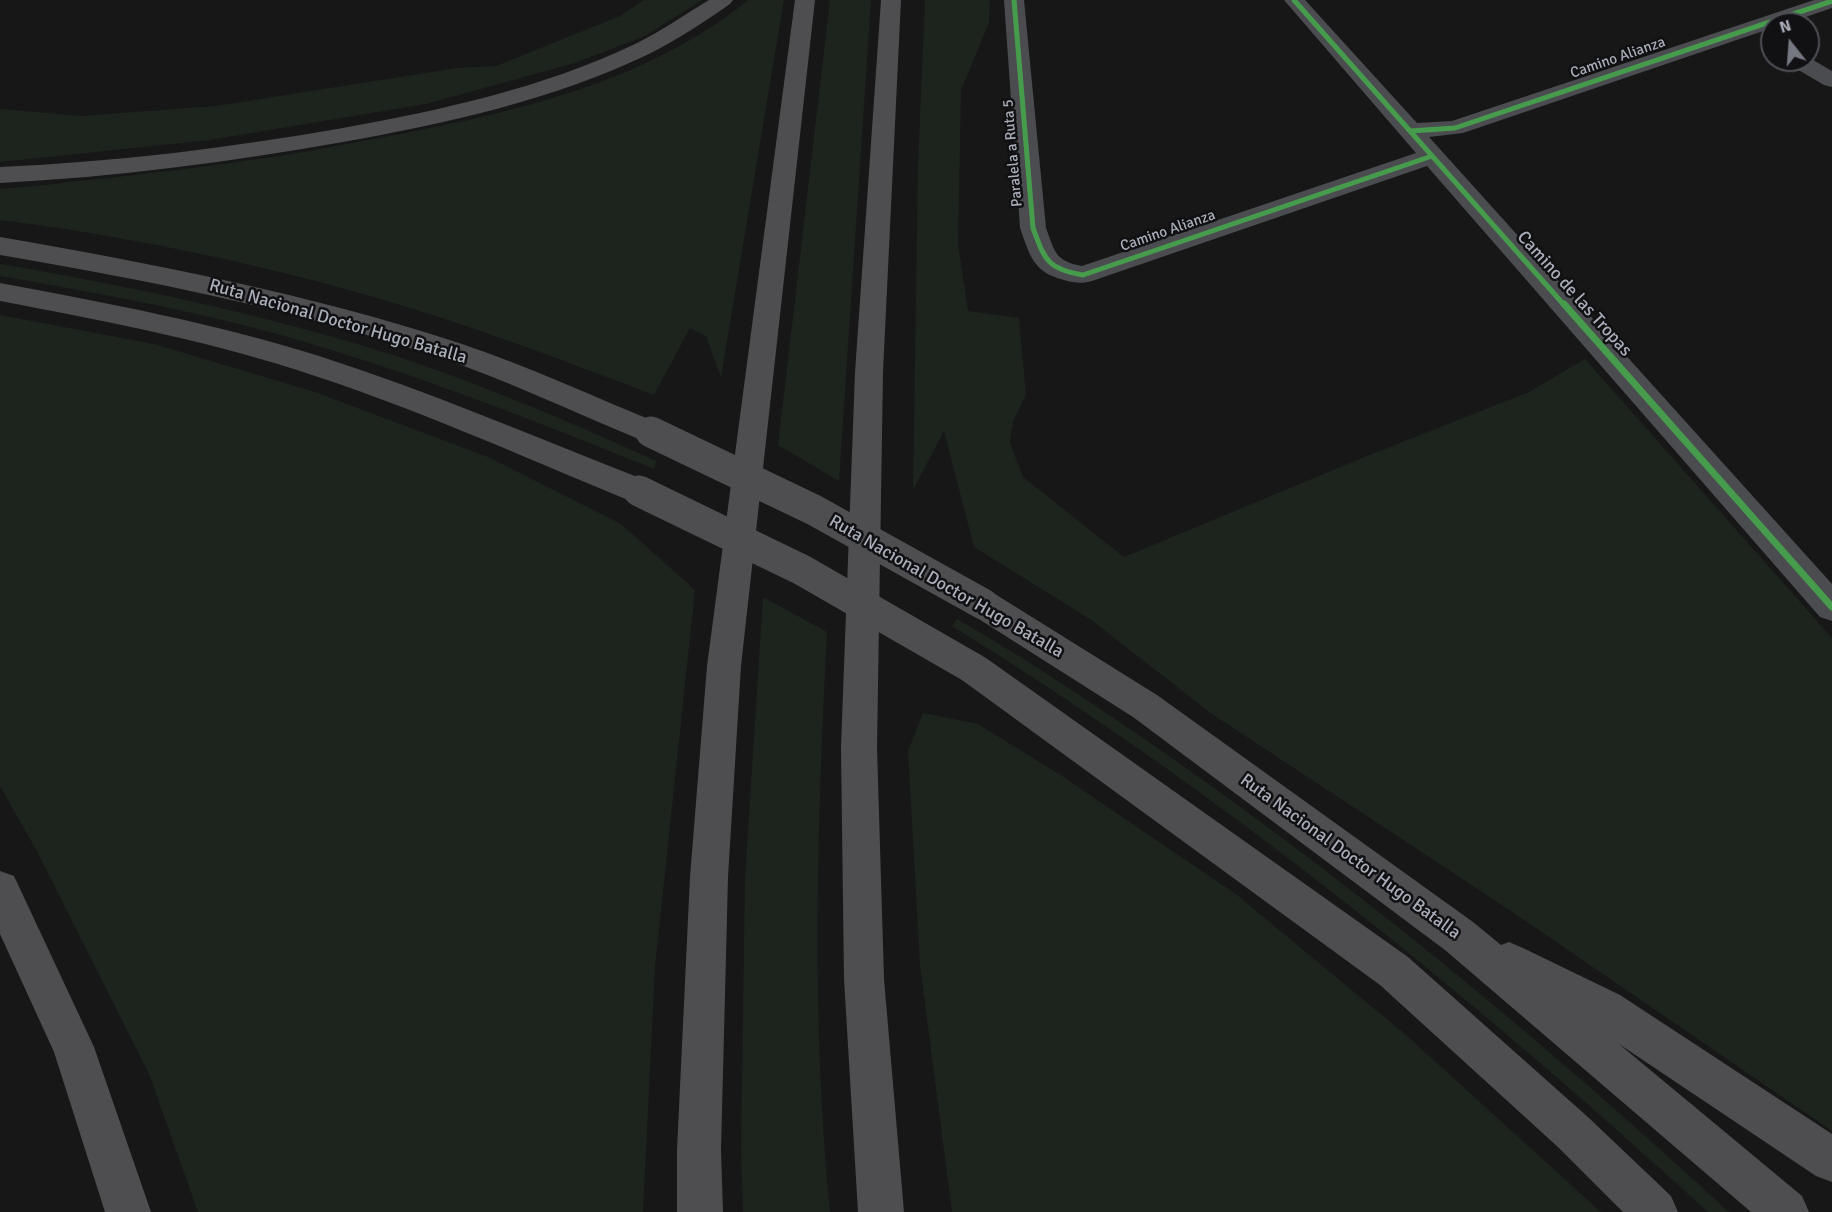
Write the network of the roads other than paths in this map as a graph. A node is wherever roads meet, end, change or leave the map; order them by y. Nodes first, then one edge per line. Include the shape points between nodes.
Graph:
1 (723, 0) edge
2 (805, 0) edge
3 (891, 0) edge
4 (1014, 0) edge
5 (1294, 0) edge
6 (1832, 1) edge
7 (1747, 29) junction
8 (1760, 37) edge
9 (1818, 72) edge
10 (1832, 80) edge
11 (1410, 132) junction
12 (1432, 156) junction
13 (0, 175) edge
14 (0, 246) edge
15 (1083, 275) joint
16 (0, 292) edge
17 (1832, 608) edge
18 (0, 890) edge
19 (1459, 936) junction
20 (1832, 1160) edge
21 (128, 1212) edge
22 (700, 1212) edge
23 (881, 1212) edge
24 (1655, 1212) edge
25 (1786, 1212) edge

1 - 13 highway via 659,40 565,81 426,119 262,149 93,169
2 - 22 highway via 724,666 709,877
3 - 23 highway via 869,372 859,747 864,980
4 - 15 street, Paralela a Ruta 5 via 1033,228 1046,262 1056,271
5 - 11 street, Camino de las Tropas
6 - 7 street, Camino Alianza
7 - 8 street
7 - 11 street, Camino Alianza via 1455,128
9 - 10 street
11 - 12 street, Camino de las Tropas
12 - 15 street, Camino Alianza
12 - 17 street, Camino de las Tropas
14 - 19 highway, Ruta Nacional Doctor Hugo Batalla, bridge via 210,285 324,315 449,351 651,432 814,510 983,604 1145,706
16 - 24 highway, bridge via 239,343 351,378 639,491 802,570 974,669 1394,971
18 - 21 highway via 73,1047
19 - 20 highway via 1605,1010
19 - 25 highway, Ruta Nacional Doctor Hugo Batalla

